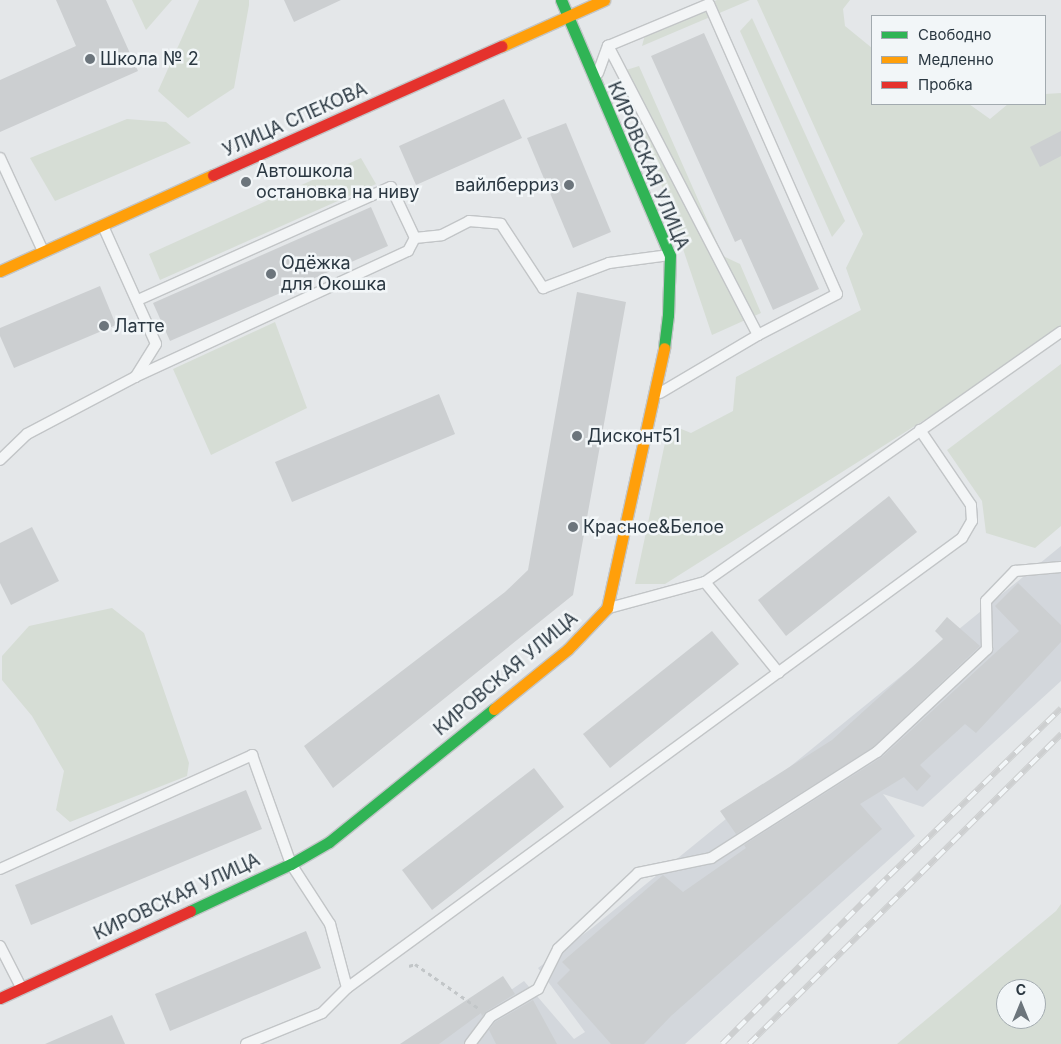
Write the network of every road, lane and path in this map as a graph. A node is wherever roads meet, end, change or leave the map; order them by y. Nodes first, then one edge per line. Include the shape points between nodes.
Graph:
1 (561, 0) edge
2 (604, 0) edge
3 (567, 17) junction
4 (608, 46) junction
5 (595, 83) junction
6 (0, 158) edge
7 (103, 225) junction
8 (415, 238) junction
9 (44, 252) junction
10 (670, 255) junction
11 (0, 271) edge
12 (138, 300) junction
13 (1061, 332) edge
14 (758, 335) junction
15 (135, 376) junction
16 (653, 397) junction
17 (920, 430) junction
18 (0, 460) edge
19 (1061, 567) edge
20 (706, 582) junction
21 (607, 608) junction
22 (779, 673) junction
23 (291, 864) junction
24 (0, 869) edge
25 (0, 946) edge
26 (407, 967) dead end
27 (22, 988) junction
28 (347, 988) junction
29 (0, 998) edge
30 (490, 1017) junction
31 (246, 1044) edge
32 (470, 1044) edge

1 - 3 street, КИРОВСКАЯ УЛИЦА
2 - 3 street, УЛИЦА СПЕКОВА
3 - 5 street, КИРОВСКАЯ УЛИЦА
3 - 7 street, УЛИЦА СПЕКОВА
4 - 5 lane
4 - 14 lane
4 - 14 lane via 709,4 838,294
5 - 10 street, КИРОВСКАЯ УЛИЦА
6 - 9 lane
7 - 9 street, УЛИЦА СПЕКОВА
7 - 12 lane
8 - 10 lane via 442,235 469,221 502,224 543,288 609,263
8 - 12 lane via 391,187
8 - 15 lane via 408,250
9 - 11 street, УЛИЦА СПЕКОВА
10 - 16 street, КИРОВСКАЯ УЛИЦА via 664,347
12 - 15 lane via 156,344
13 - 17 lane
14 - 16 lane
15 - 18 lane via 27,434
16 - 21 street, КИРОВСКАЯ УЛИЦА
17 - 20 lane
17 - 22 lane via 972,505 972,521 962,538
19 - 30 lane via 1016,571 986,601 987,649 878,752 711,858 638,873 558,949 538,989
20 - 21 lane
20 - 22 lane
21 - 23 street, КИРОВСКАЯ УЛИЦА via 568,648 335,838
22 - 28 lane
23 - 24 lane via 252,755
23 - 27 street, КИРОВСКАЯ УЛИЦА
23 - 28 lane via 330,924
25 - 27 lane
26 - 30 path via 415,964
27 - 29 street, КИРОВСКАЯ УЛИЦА
28 - 31 lane via 322,1014
30 - 32 lane

